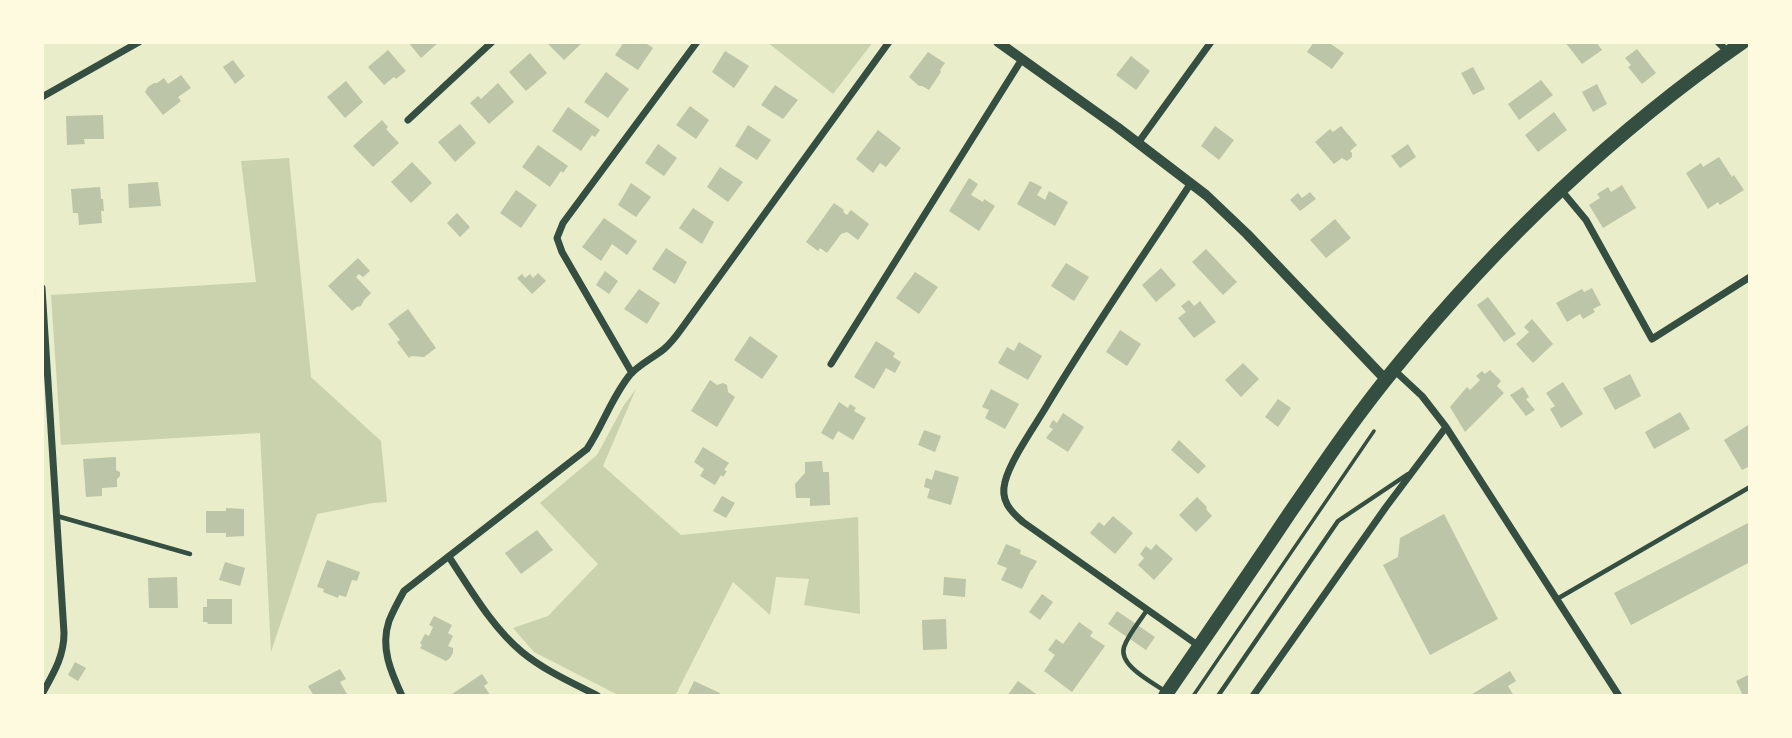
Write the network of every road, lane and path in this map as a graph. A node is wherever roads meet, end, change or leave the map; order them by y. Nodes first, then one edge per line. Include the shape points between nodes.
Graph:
1 (139, 42) edge
2 (492, 42) edge
3 (697, 42) edge
4 (889, 42) edge
5 (998, 42) edge
6 (1211, 42) edge
7 (1743, 42) edge
8 (1723, 47) edge
9 (1022, 59) junction
10 (42, 97) edge
11 (408, 120) dead end
12 (1138, 144) junction
13 (1191, 183) junction
14 (1561, 189) junction
15 (1750, 277) edge
16 (42, 288) edge
17 (831, 364) dead end
18 (632, 373) junction
19 (1390, 374) junction
20 (1446, 427) junction
21 (1374, 431) dead end
22 (1412, 471) junction
23 (1750, 487) edge
24 (57, 516) junction
25 (190, 554) dead end
26 (449, 557) junction
27 (1557, 599) junction
28 (1147, 610) junction
29 (1199, 646) junction
30 (42, 694) edge
31 (1166, 694) edge
32 (402, 696) edge
33 (598, 696) edge
34 (1193, 696) edge
35 (1218, 696) edge
36 (1253, 696) edge
37 (1619, 696) edge

1 - 10 street
2 - 11 street
3 - 18 street via 563,223 557,238
4 - 18 street via 682,328 666,348
5 - 9 street
6 - 12 street
7 - 8 main road
8 - 14 main road
9 - 12 street
9 - 17 street
12 - 13 street
13 - 19 street
13 - 28 street via 1017,455 1003,497 1023,522
14 - 15 street via 1586,220 1653,339
14 - 19 main road via 1443,311
16 - 24 street
18 - 26 street via 587,449
19 - 20 street via 1422,396
19 - 29 main road
20 - 22 street
20 - 27 street
21 - 34 path
22 - 35 lane via 1338,521
22 - 36 street
23 - 27 lane
24 - 25 lane
24 - 30 street via 64,647
26 - 32 street via 404,591 388,622 385,648
26 - 33 street via 500,631 523,653
27 - 37 street
28 - 29 street
28 - 31 lane via 1123,654 1129,667
29 - 31 main road

